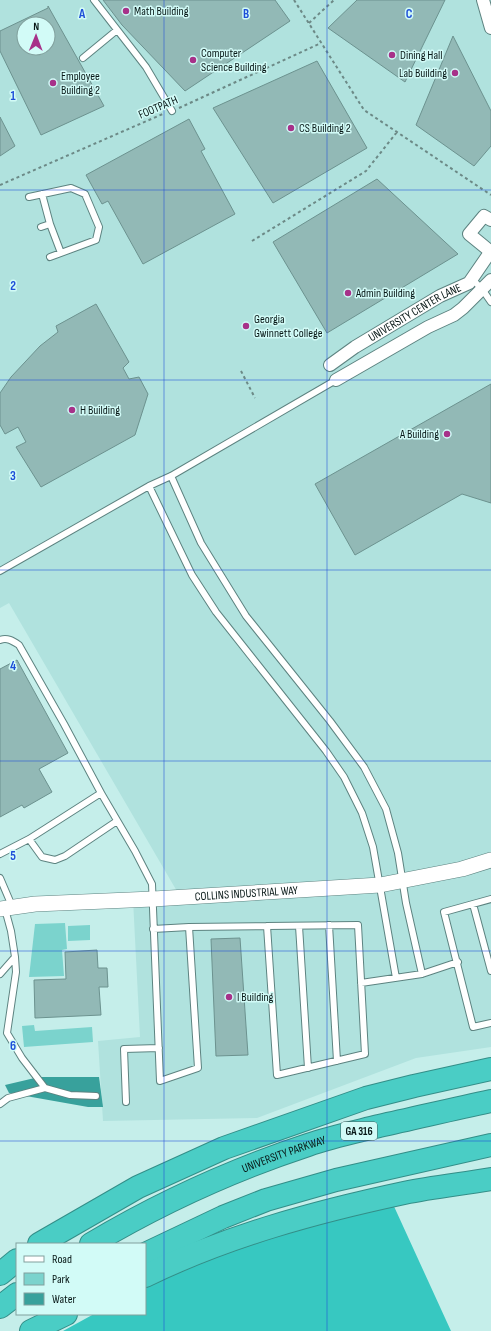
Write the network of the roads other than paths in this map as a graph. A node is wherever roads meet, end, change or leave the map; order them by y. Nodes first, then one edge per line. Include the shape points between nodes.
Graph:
1 (94, 0) edge
2 (483, 0) edge
3 (491, 28) edge
4 (117, 30) junction
5 (83, 58) dead end
6 (172, 111) road end
7 (42, 194) junction
8 (29, 197) dead end
9 (488, 218) edge
10 (50, 224) junction
11 (41, 227) dead end
12 (491, 252) edge
13 (61, 253) junction
14 (50, 257) dead end
15 (472, 279) junction
16 (491, 280) edge
17 (482, 289) junction
18 (491, 302) edge
19 (330, 365) dead end
20 (336, 380) joint
21 (171, 476) junction
22 (149, 486) junction
23 (0, 570) edge
24 (0, 640) edge
25 (101, 793) junction
26 (117, 821) junction
27 (29, 839) junction
28 (0, 854) edge
29 (491, 860) edge
30 (0, 878) edge
31 (402, 881) junction
32 (380, 885) junction
33 (153, 898) junction
34 (491, 899) edge
35 (473, 904) junction
36 (6, 909) edge
37 (329, 925) junction
38 (267, 926) junction
39 (299, 926) junction
40 (189, 927) junction
41 (153, 929) junction
42 (15, 957) junction
43 (458, 962) junction
44 (491, 971) edge
45 (0, 974) edge
46 (422, 974) junction
47 (396, 978) junction
48 (361, 983) junction
49 (491, 1023) edge
50 (159, 1048) junction
51 (337, 1061) junction
52 (308, 1068) junction
53 (491, 1069) edge
54 (45, 1088) junction
55 (96, 1096) dead end
56 (491, 1101) edge
57 (126, 1102) dead end
58 (0, 1104) edge
59 (491, 1145) edge
60 (491, 1179) edge
61 (41, 1243) edge
62 (93, 1243) edge
63 (146, 1254) edge
64 (16, 1261) edge
65 (0, 1274) edge
66 (146, 1276) edge
67 (16, 1295) edge
68 (0, 1307) edge
69 (44, 1315) edge
70 (64, 1315) edge
71 (20, 1331) edge
72 (30, 1331) edge

1 - 4 lane
2 - 3 street
4 - 5 lane
4 - 6 lane via 146,67
7 - 8 lane
7 - 10 lane
7 - 13 lane via 71,188 85,194 99,227 96,240
9 - 12 street via 468,234
10 - 11 lane
10 - 13 lane
12 - 15 street, UNIVERSITY CENTER LANE
13 - 14 lane
15 - 17 lane
15 - 19 street, UNIVERSITY CENTER LANE via 370,337
16 - 17 street, UNIVERSITY CENTER LANE
17 - 18 lane
17 - 20 street, UNIVERSITY CENTER LANE via 454,315
20 - 21 lane
21 - 22 lane
21 - 31 lane via 201,543 246,616 364,767 386,809 398,853
22 - 23 lane
22 - 32 lane via 192,575 216,612 320,742 344,777 362,813 373,847
24 - 25 lane via 12,640 19,645
25 - 26 lane
25 - 27 lane
26 - 27 lane via 66,856 55,860 42,857
26 - 33 lane via 152,884
27 - 28 lane
29 - 31 street, COLLINS INDUSTRIAL WAY via 462,869
30 - 36 lane
31 - 32 street, COLLINS INDUSTRIAL WAY
31 - 46 lane
32 - 33 street, COLLINS INDUSTRIAL WAY
32 - 47 lane
33 - 36 street, COLLINS INDUSTRIAL WAY via 35,904
33 - 41 lane
34 - 35 lane
35 - 43 lane via 444,912
35 - 44 lane
36 - 42 lane
37 - 39 lane
37 - 48 lane via 358,925
37 - 51 lane
38 - 39 lane
38 - 40 lane
38 - 52 lane via 277,1076
39 - 52 lane
40 - 41 lane
40 - 50 lane via 198,1068 160,1081
41 - 50 lane
42 - 45 lane
42 - 54 lane via 16,972 7,1033
43 - 46 lane
43 - 49 lane via 473,1027
46 - 47 lane
47 - 48 lane
48 - 51 lane via 366,1054
50 - 57 lane via 124,1049
51 - 52 lane
53 - 61 highway via 366,1098 224,1148 138,1187
54 - 55 lane via 70,1095
54 - 58 lane via 8,1098
56 - 62 highway, UNIVERSITY PARKWAY / GA 316 via 309,1144 188,1192 129,1221
59 - 63 highway via 336,1180 266,1200
60 - 66 highway via 405,1193 295,1219 238,1237
64 - 65 highway
67 - 68 highway
69 - 71 highway
70 - 72 highway

